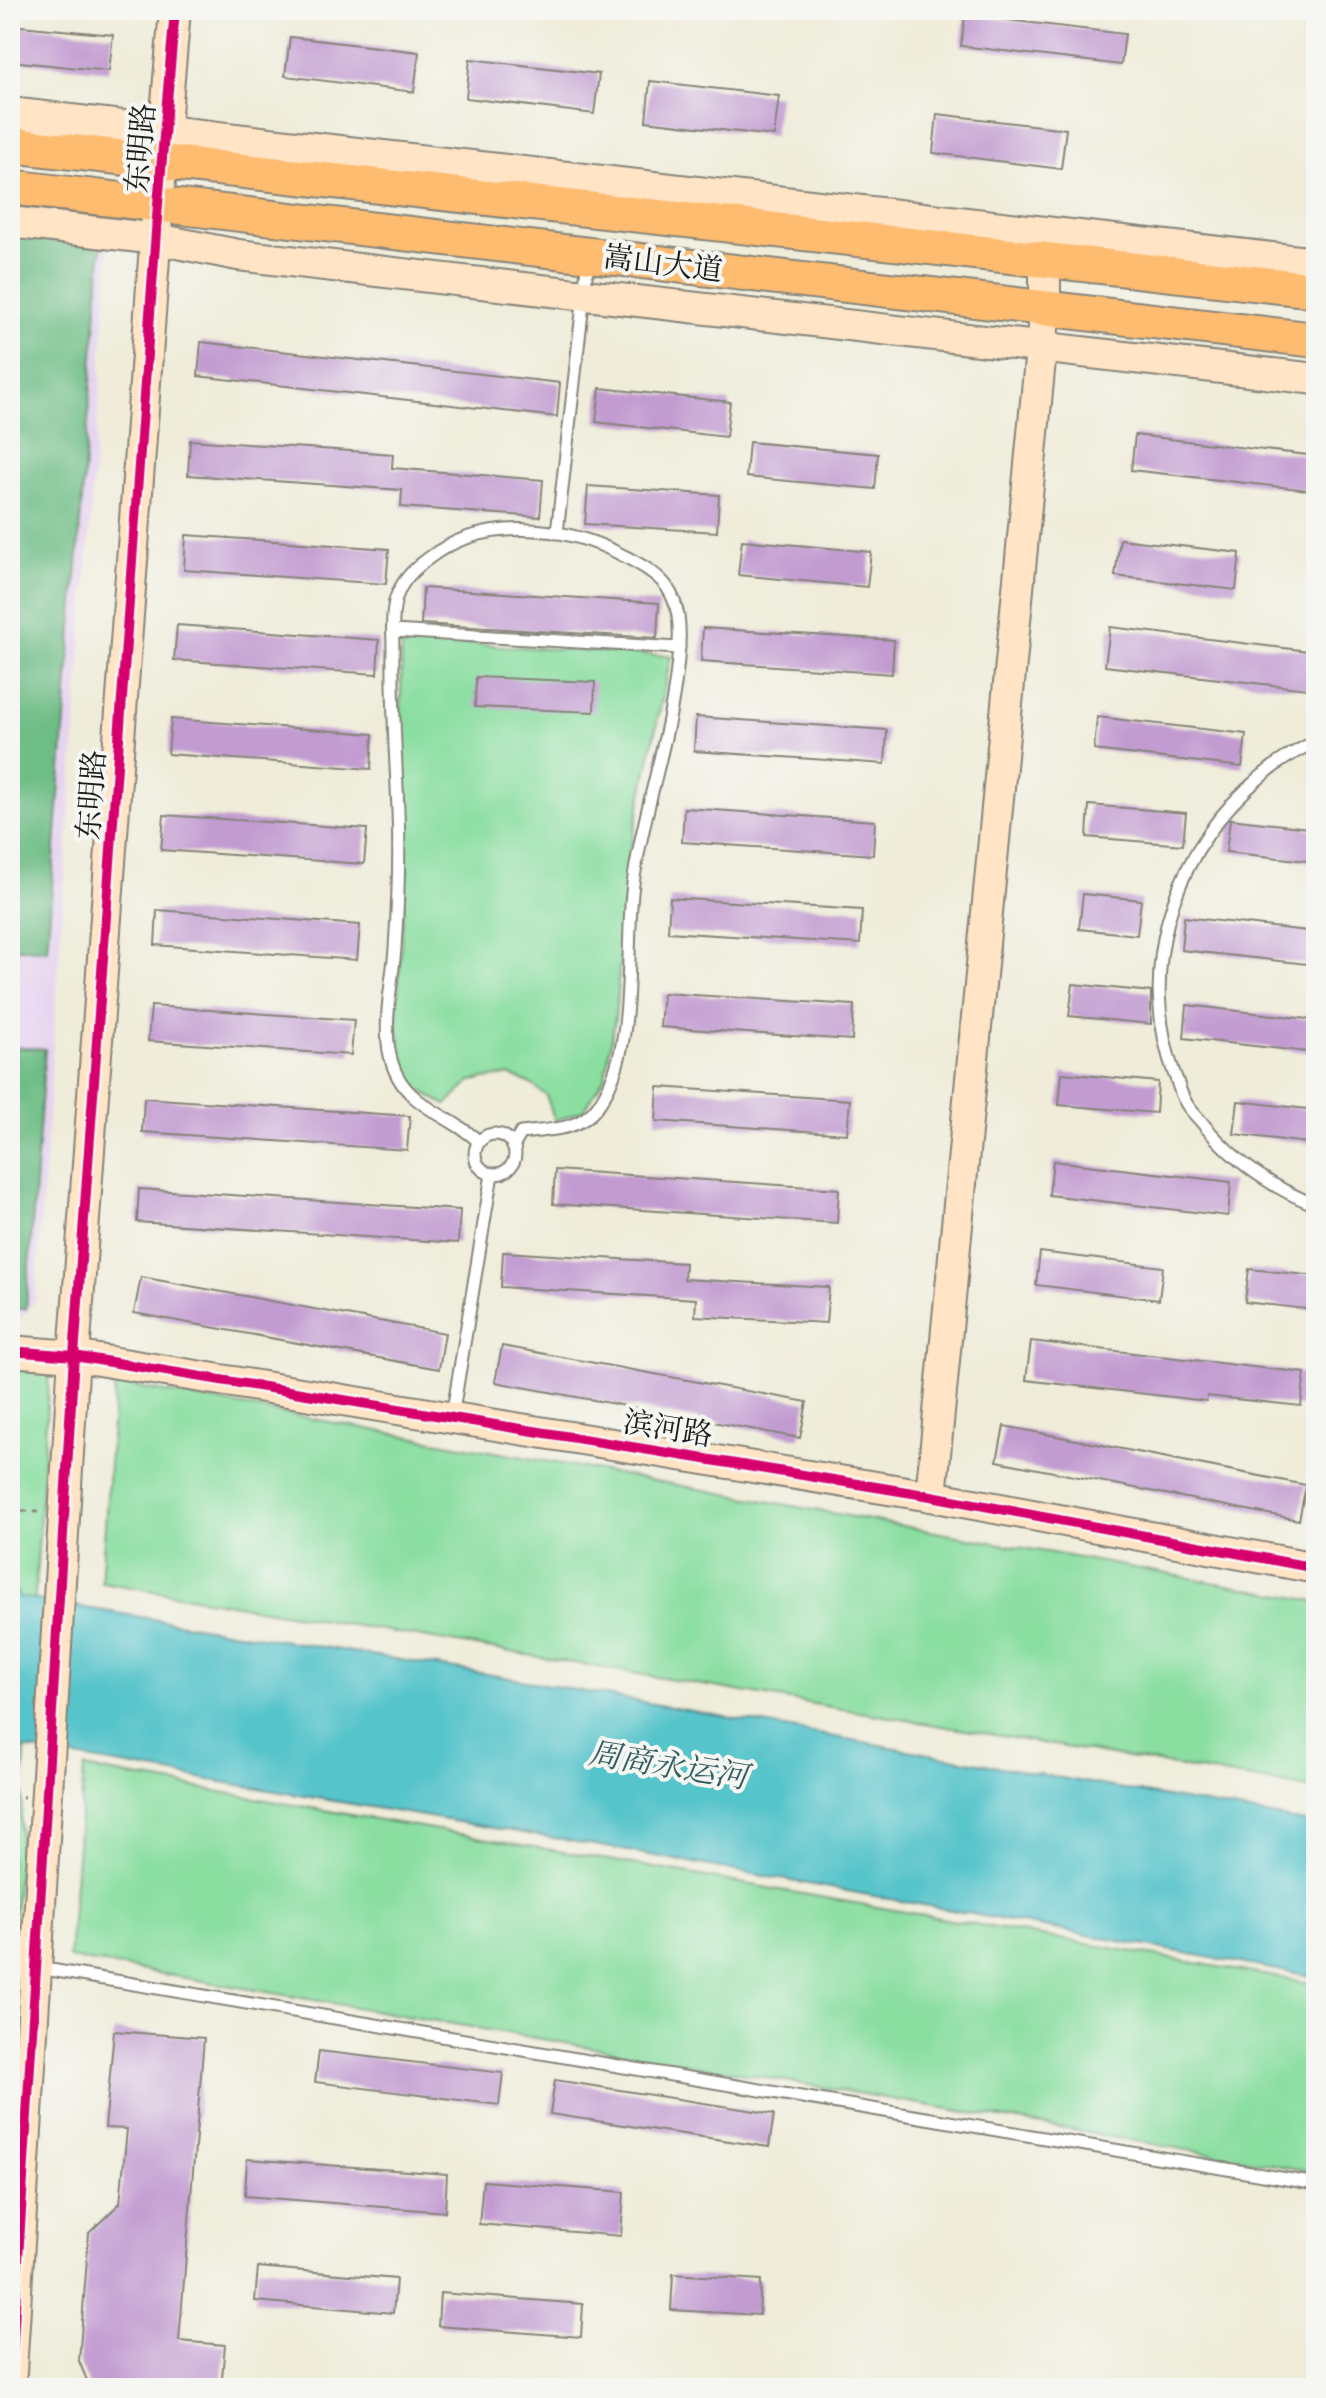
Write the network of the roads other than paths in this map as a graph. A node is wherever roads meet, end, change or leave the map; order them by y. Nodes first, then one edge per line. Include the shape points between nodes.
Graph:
1 (175, 10) edge
2 (10, 113) edge
3 (10, 145) edge
4 (164, 146) junction
5 (10, 187) edge
6 (158, 204) junction
7 (10, 222) edge
8 (157, 239) junction
9 (589, 255) junction
10 (1045, 259) junction
11 (1316, 263) edge
12 (1316, 290) edge
13 (584, 295) junction
14 (1045, 308) junction
15 (1316, 340) edge
16 (1041, 347) junction
17 (1316, 379) edge
18 (557, 533) junction
19 (393, 631) junction
20 (679, 648) junction
21 (1316, 742) edge
22 (479, 1142) junction
23 (513, 1147) junction
24 (492, 1174) junction
25 (1316, 1205) edge
26 (10, 1351) edge
27 (74, 1356) junction
28 (452, 1417) junction
29 (931, 1496) junction
30 (1316, 1568) edge
31 (34, 1968) junction
32 (1316, 2184) edge
33 (10, 2388) edge

1 - 4 street, 东明路
2 - 4 street
3 - 4 main road, 嵩山大道
4 - 6 street, 东明路
4 - 10 main road, 嵩山大道
4 - 11 street
5 - 6 main road, 嵩山大道
6 - 8 street, 东明路
6 - 9 main road, 嵩山大道
7 - 8 street
8 - 13 street via 238,255
8 - 27 street, 东明路
9 - 13 lane
9 - 14 main road, 嵩山大道
10 - 12 main road, 嵩山大道
10 - 14 street
13 - 16 street
13 - 18 lane
14 - 15 main road, 嵩山大道
14 - 16 street
16 - 17 street
16 - 29 street
18 - 19 lane via 503,530 462,539 434,554 409,574 395,600
18 - 20 lane via 605,546 643,566 666,586 679,614
19 - 20 lane
19 - 22 lane via 399,841 387,1030 393,1066 409,1093
20 - 23 lane via 633,885 618,1065 595,1110 576,1126 521,1133
21 - 25 lane via 1264,773 1226,809 1195,852 1167,924 1159,1002 1167,1053 1185,1102 1222,1146 1264,1179
22 - 23 lane via 497,1135
22 - 24 lane via 476,1162
23 - 24 lane via 511,1166
24 - 28 lane
26 - 27 street, 滨河路
27 - 28 street, 滨河路
27 - 31 street, 东明路
28 - 29 street, 滨河路
29 - 30 street, 滨河路
31 - 32 lane
31 - 33 street

